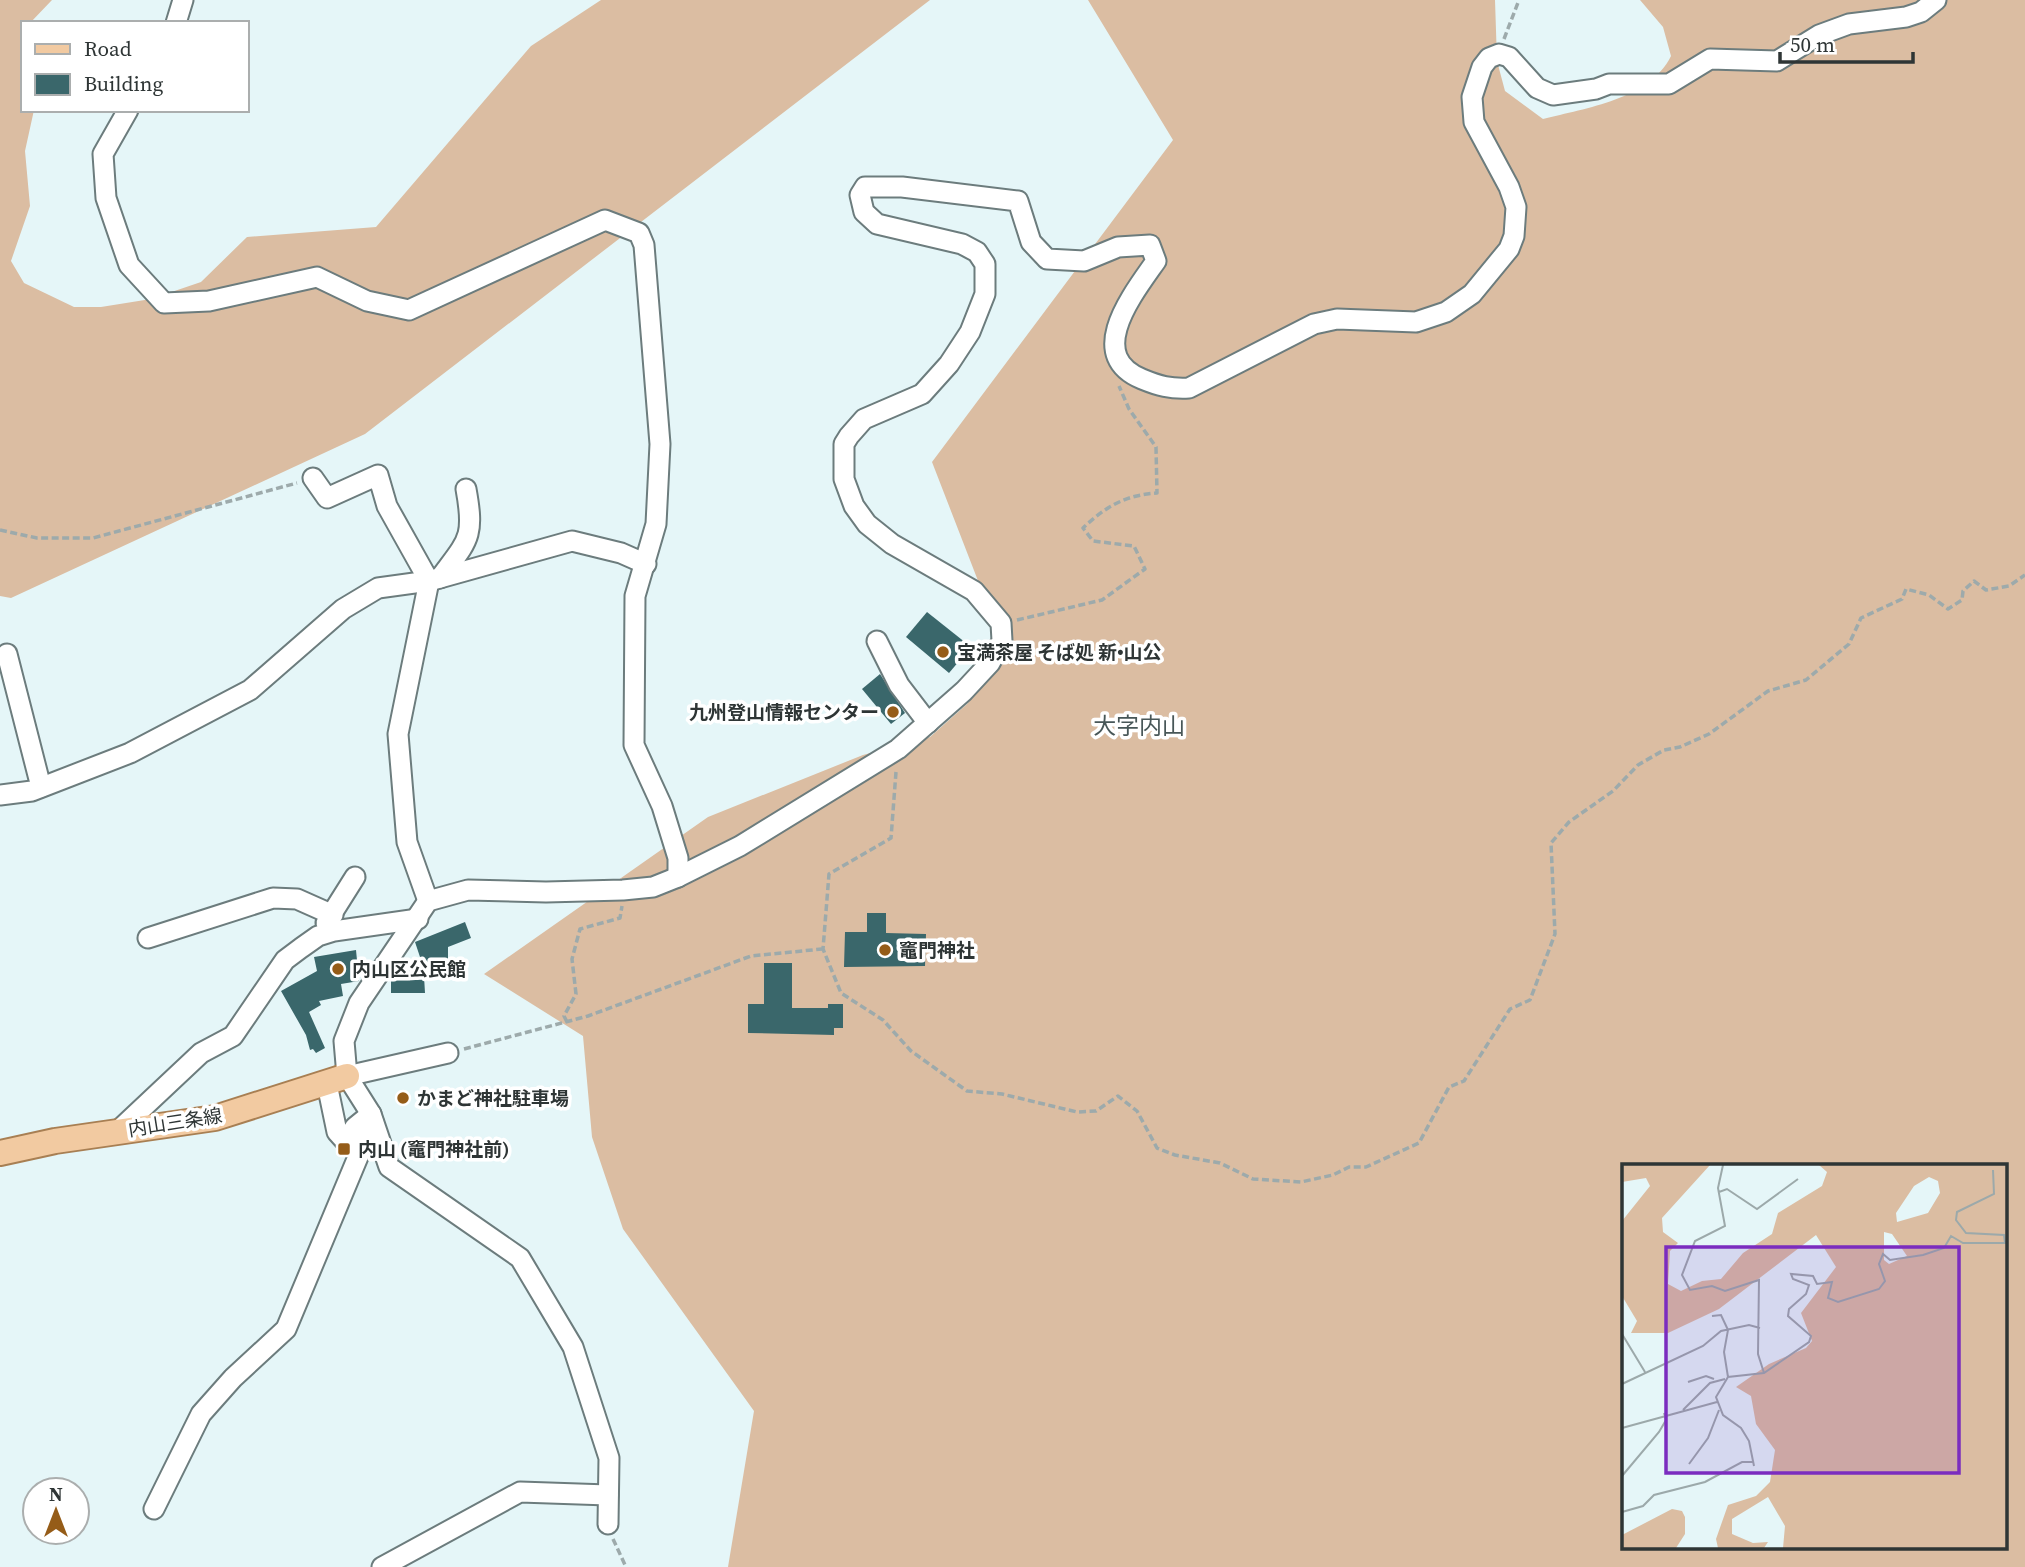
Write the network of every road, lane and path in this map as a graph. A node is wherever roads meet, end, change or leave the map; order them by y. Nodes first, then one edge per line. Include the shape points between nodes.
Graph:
1 (183, 0) edge
2 (1519, 0) edge
3 (1936, 0) edge
4 (177, 21) edge
5 (1499, 54) junction
6 (127, 112) edge
7 (1125, 372) junction
8 (313, 478) joint
9 (466, 489) dead end
10 (0, 530) edge
11 (646, 564) junction
12 (2025, 575) edge
13 (435, 579) junction
14 (1001, 623) junction
15 (877, 641) dead end
16 (6, 654) dead end
17 (928, 723) junction
18 (898, 749) junction
19 (41, 787) junction
20 (0, 795) edge
21 (355, 877) dead end
22 (678, 877) junction
23 (623, 890) junction
24 (428, 901) junction
25 (333, 915) junction
26 (418, 919) junction
27 (318, 936) junction
28 (148, 938) dead end
29 (823, 948) junction
30 (567, 1022) junction
31 (448, 1053) joint
32 (337, 1080) junction
33 (372, 1117) junction
34 (118, 1131) junction
35 (0, 1153) edge
36 (608, 1495) junction
37 (154, 1509) dead end
38 (608, 1524) joint
39 (382, 1567) edge
40 (626, 1567) edge

1 - 4 street
2 - 5 path
3 - 5 street via 1906,17 1849,23 1777,61 1710,59 1669,84 1609,84 1553,94 1537,88 1509,57
5 - 7 street via 1482,67 1472,97 1474,122 1509,187 1516,207 1514,236 1509,249 1472,294 1446,312 1416,323 1337,319 1314,324 1189,388 1167,389
6 - 11 street via 103,154 106,198 130,265 164,303 209,301 317,277 367,301 409,310 605,220 639,233 644,245 660,444 656,524
7 - 14 path via 1118,388 1156,447 1157,493 1134,495 1104,508 1083,528 1093,541 1135,546 1145,569 1102,600
7 - 14 street via 1114,336 1117,323 1156,261 1150,245 1118,247 1084,261 1047,260 1031,242 1018,201 865,187 860,195 864,212 877,224 962,244 977,252 985,264 985,294 970,332 922,394 864,419 849,436 844,444 844,479 867,524 892,544 974,591
8 - 10 path via 93,538 37,538
8 - 13 street via 327,498 378,475 387,506
9 - 13 street via 472,523 464,546
11 - 13 street via 572,541
11 - 22 street via 635,596 634,745 662,806 678,858
12 - 29 path via 2009,586 1986,590 1974,581 1963,591 1962,600 1948,609 1929,595 1906,589 1902,599 1861,618 1849,644 1806,680 1768,691 1709,734 1638,765 1613,791 1569,822 1551,843 1555,934 1530,1000 1510,1009 1464,1081 1449,1087 1419,1143 1366,1167 1349,1167 1301,1182 1253,1179 1220,1163 1157,1148 1137,1111 1118,1096 1096,1111 1077,1112 1002,1094 967,1091 911,1051 883,1020 841,993
13 - 19 street via 378,588 343,609 250,690 130,752
13 - 24 street via 398,734 407,842
14 - 17 street via 1002,641 990,663
15 - 17 street via 899,685
16 - 19 street
17 - 18 street
18 - 22 street via 740,846
18 - 29 path via 891,838 829,874
19 - 20 street
21 - 25 street
22 - 23 street via 653,887
23 - 24 street via 468,890
23 - 30 path via 620,918 580,929 572,960 576,994 564,1016
24 - 26 street
25 - 27 street
25 - 28 street via 297,899 273,898
26 - 27 street
26 - 32 street via 359,1003 344,1041
27 - 34 street via 285,960 233,1036 201,1053
29 - 30 path via 751,956
30 - 31 path
31 - 32 street
32 - 33 street
32 - 33 street via 337,1132 346,1142 355,1127
32 - 34 main road, 内山三条線 via 215,1118
33 - 36 street via 389,1167 520,1258 573,1347 609,1458
33 - 37 street via 286,1329 201,1414
34 - 35 main road, 内山三条線
36 - 38 street
36 - 39 street via 520,1492
38 - 40 path

